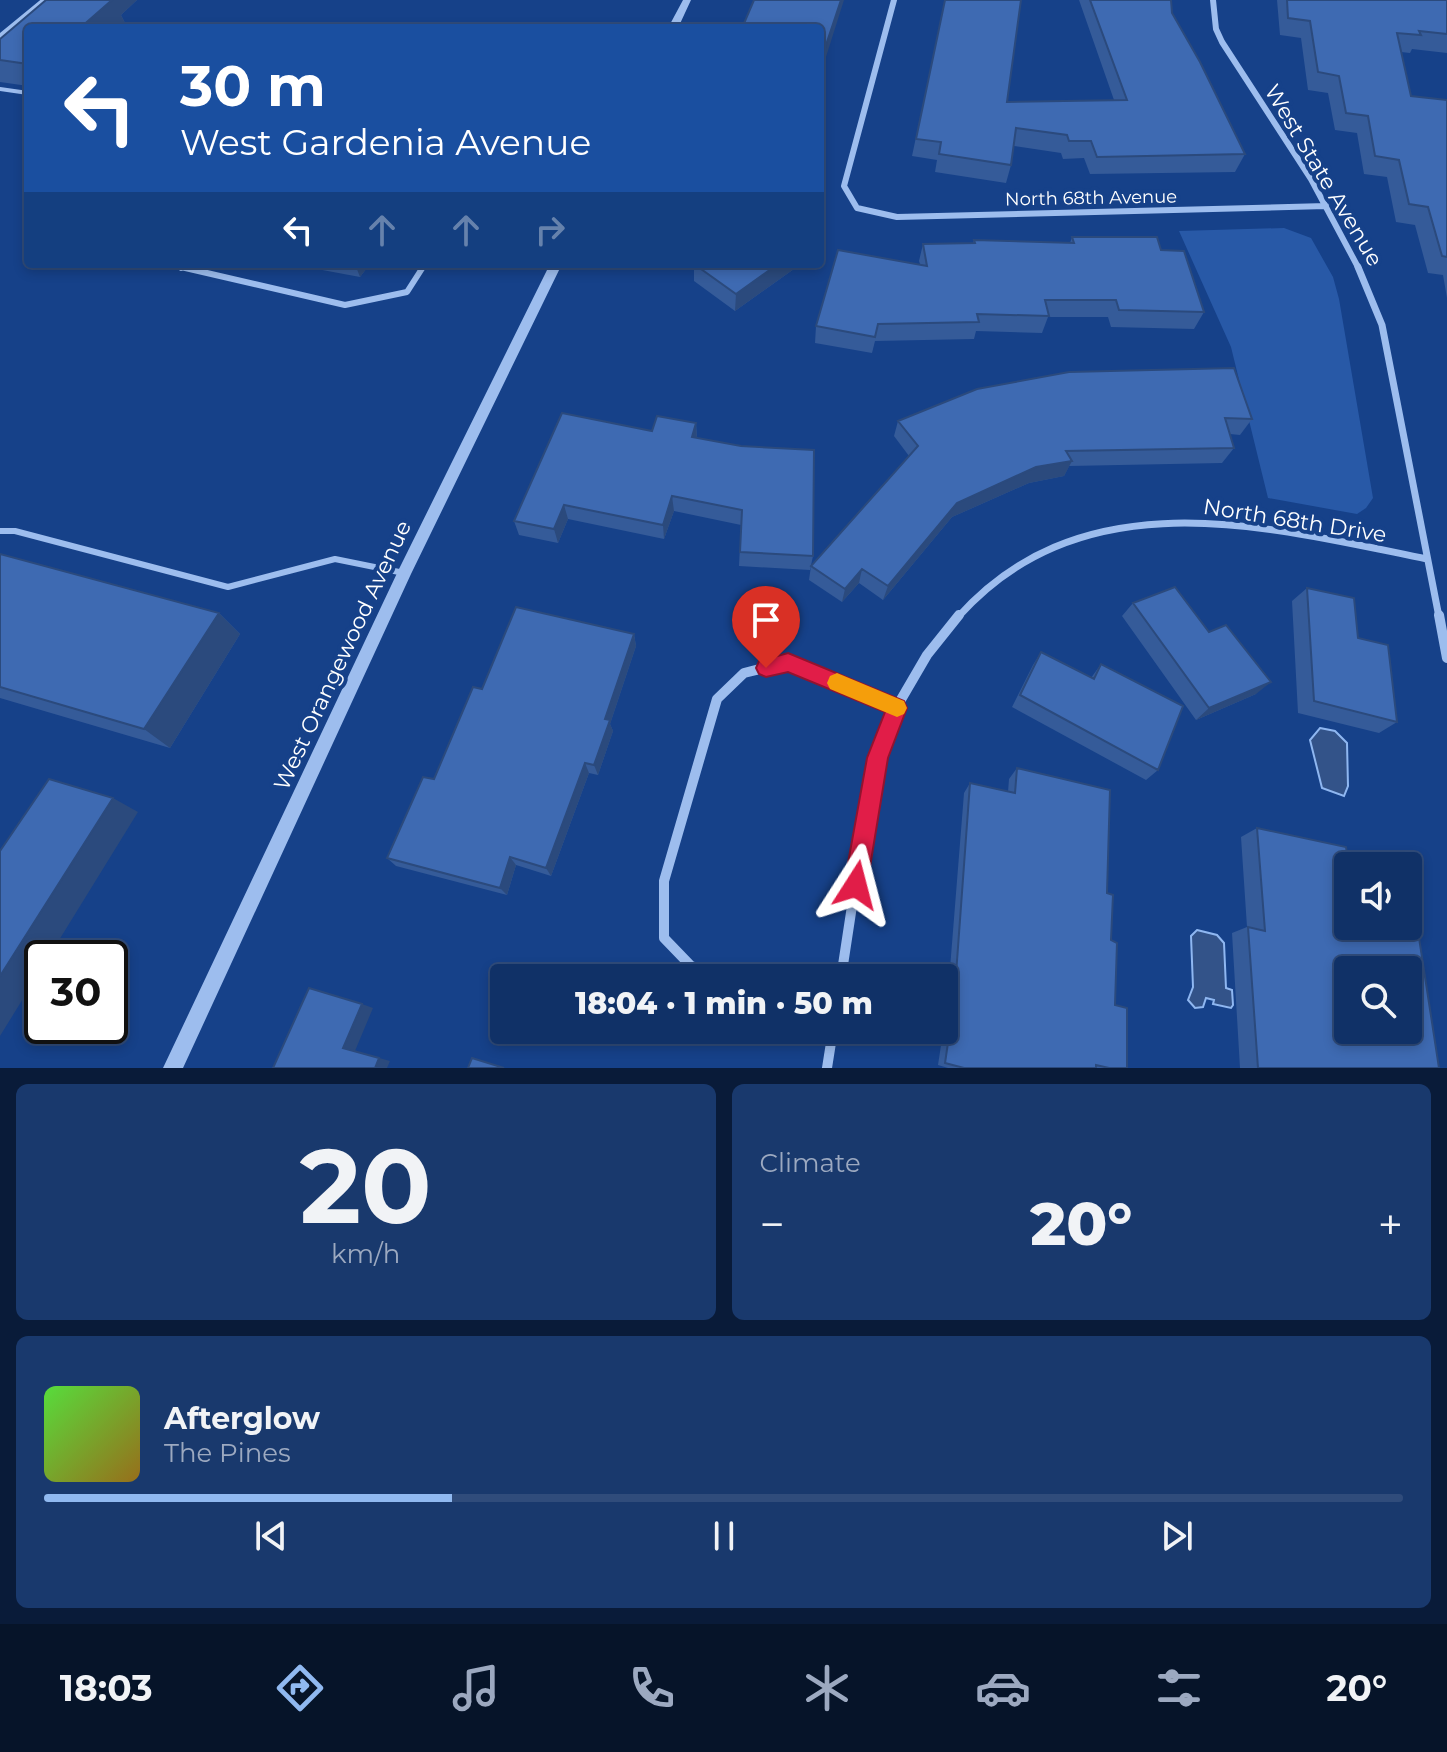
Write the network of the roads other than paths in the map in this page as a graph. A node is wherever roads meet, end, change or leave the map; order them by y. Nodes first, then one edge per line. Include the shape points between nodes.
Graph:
1 (45, 0) edge
2 (687, 0) edge
3 (894, 0) edge
4 (1213, 0) edge
5 (675, 24) edge
6 (0, 37) edge
7 (0, 89) edge
8 (24, 92) edge
9 (1326, 206) junction
10 (181, 268) edge
11 (422, 268) edge
12 (554, 268) edge
13 (0, 531) edge
14 (1427, 559) junction
15 (404, 573) junction
16 (1447, 658) edge
17 (897, 708) junction
18 (689, 964) edge
19 (843, 964) edge
20 (831, 1044) edge
21 (173, 1068) edge
22 (827, 1068) edge

1 - 6 street
2 - 5 street
3 - 9 street, North 68th Avenue via 844,186 857,208 897,217
4 - 9 street, West State Avenue via 1222,42
7 - 8 lane
9 - 14 street, West State Avenue via 1356,256 1382,325
10 - 11 lane via 345,305 407,292
12 - 15 street, West Orangewood Avenue
13 - 15 lane via 228,587 335,559
14 - 16 street, West State Avenue
14 - 17 street, North 68th Drive via 1207,521 1117,529 1064,543 1003,575 960,611
15 - 21 street, West Orangewood Avenue
17 - 18 street via 788,662 744,673 717,699 664,881 664,938
17 - 19 street, North 68th Drive via 878,758
20 - 22 street

